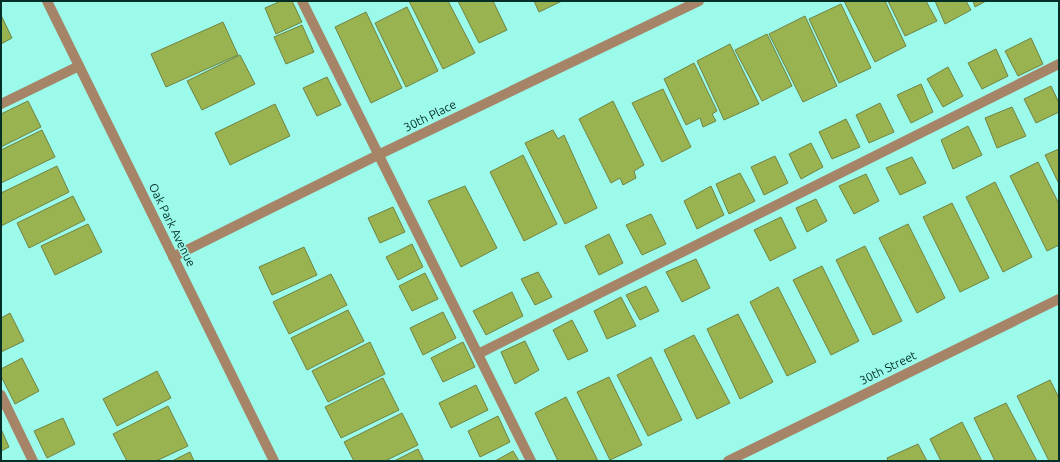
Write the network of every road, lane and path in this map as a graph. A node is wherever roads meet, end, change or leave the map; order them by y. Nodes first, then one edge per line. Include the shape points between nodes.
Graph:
1 (47, 1) edge
2 (302, 1) edge
3 (699, 1) edge
4 (1059, 64) edge
5 (79, 66) junction
6 (1, 104) edge
7 (378, 155) junction
8 (173, 257) junction
9 (1059, 299) edge
10 (478, 354) junction
11 (1, 395) edge
12 (33, 461) edge
13 (274, 461) edge
14 (531, 461) edge
15 (728, 461) edge

1 - 5 street, Oak Park Avenue
2 - 7 street
3 - 7 street, 30th Place
4 - 10 street
5 - 6 street
5 - 8 street, Oak Park Avenue
7 - 8 street, 30th Place
7 - 10 street
8 - 13 street, Oak Park Avenue
9 - 15 street, 30th Street
10 - 14 street
11 - 12 street

